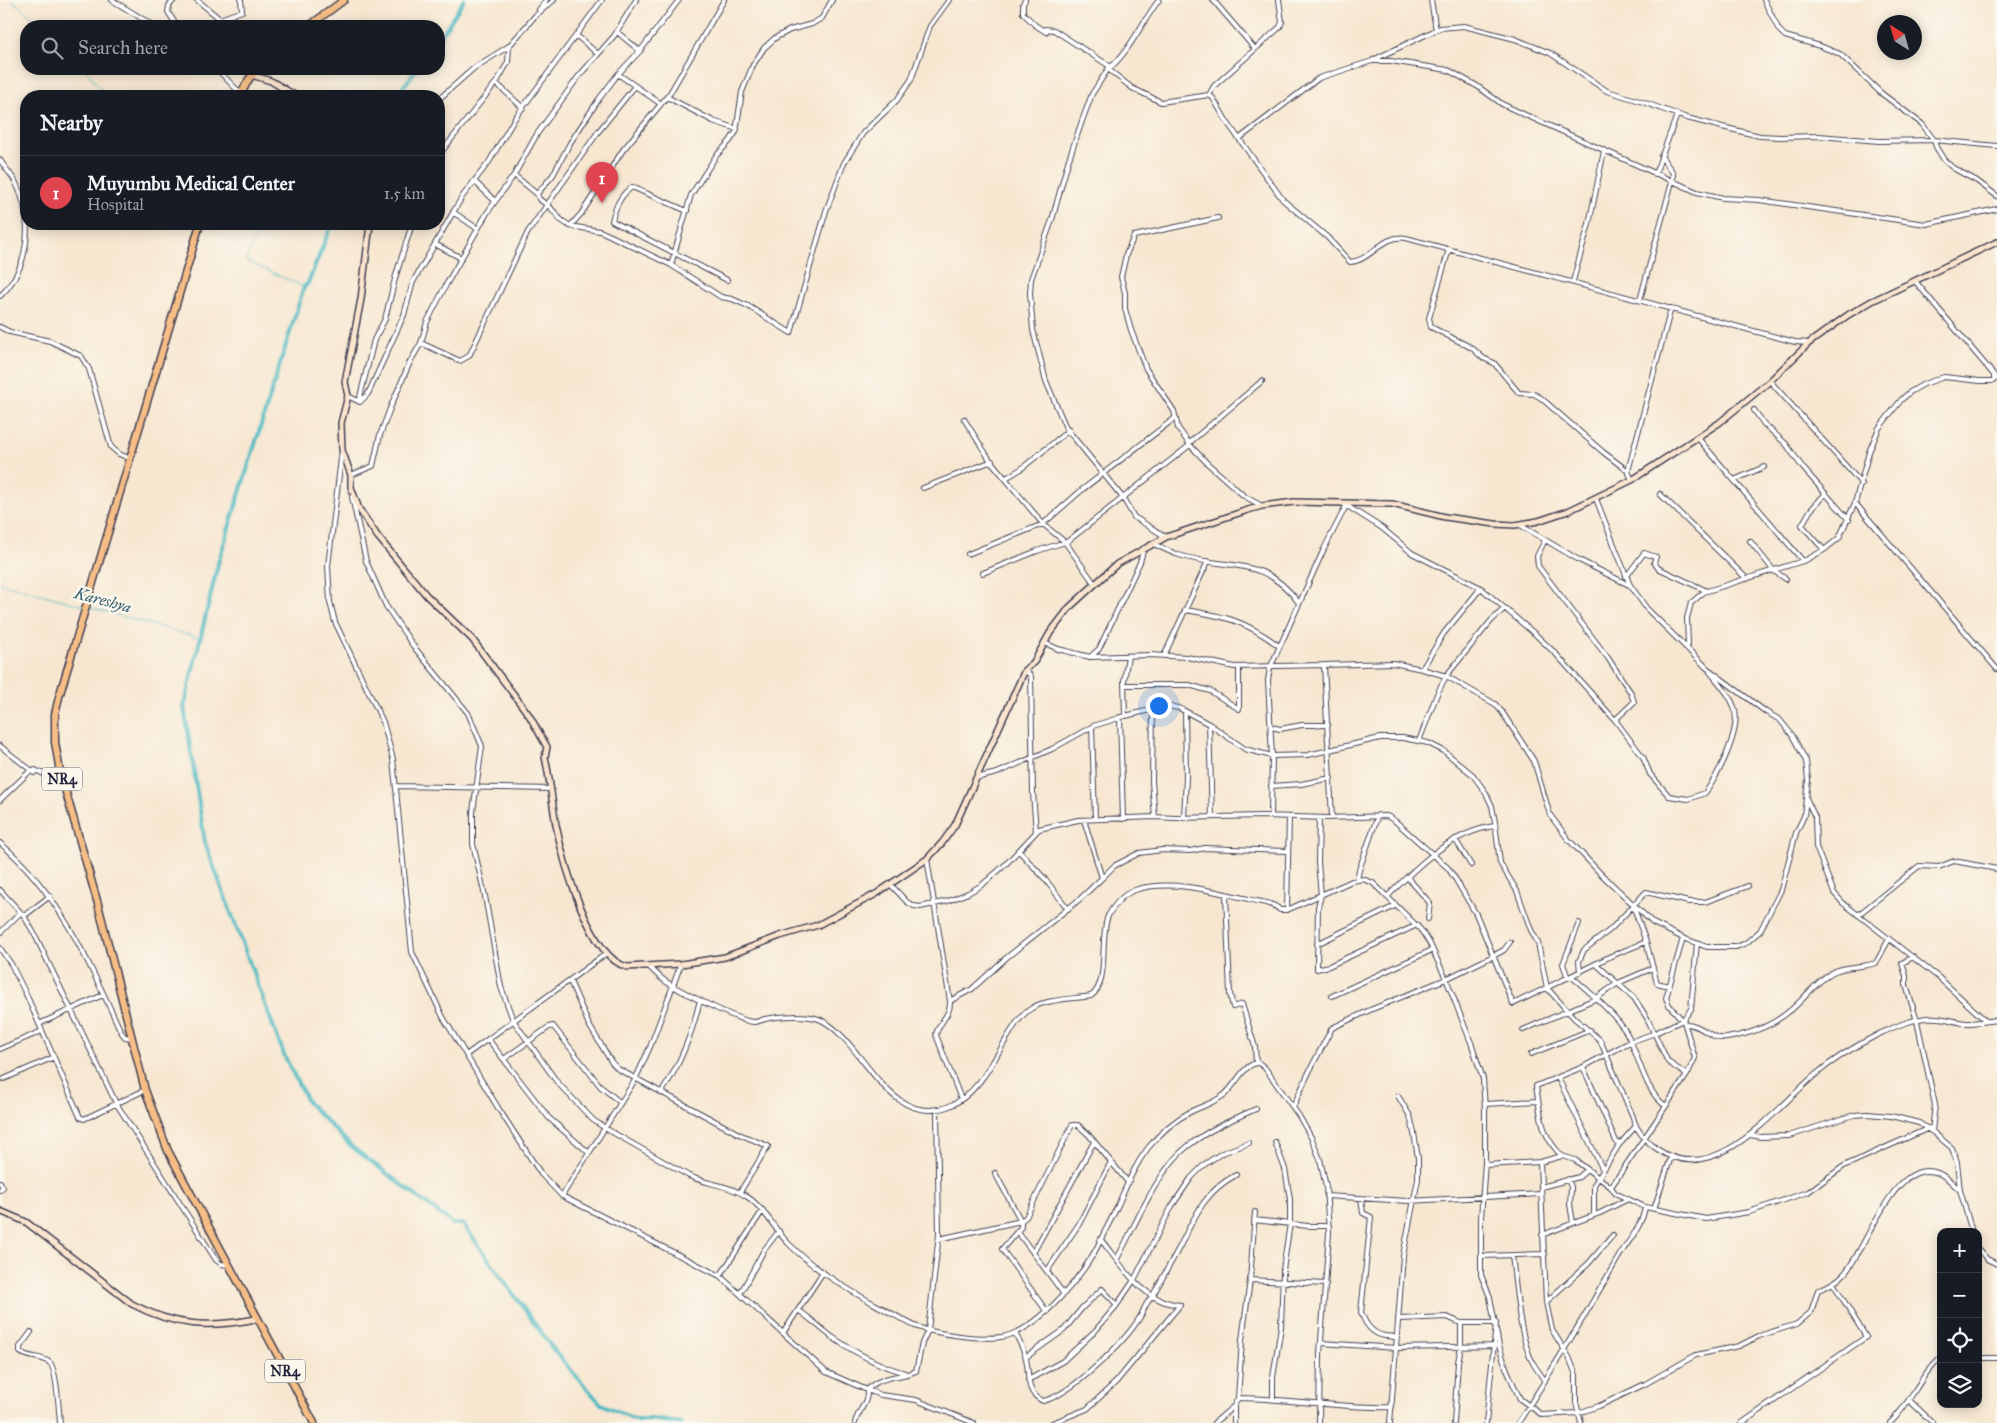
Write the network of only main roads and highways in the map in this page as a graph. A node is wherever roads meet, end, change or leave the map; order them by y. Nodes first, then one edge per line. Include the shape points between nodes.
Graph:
1 (344, 0) edge
2 (317, 20) edge
3 (252, 75) joint
4 (243, 90) edge
5 (286, 90) edge
6 (198, 230) edge
7 (369, 230) edge
8 (1997, 242) edge
9 (0, 1211) edge
10 (256, 1319) junction
11 (314, 1423) edge

1 - 2 highway
3 - 4 highway
3 - 5 main road
6 - 10 highway, NR4 via 55,714 55,742 62,782 98,904 145,1090 168,1151
7 - 8 main road via 342,423 342,450 351,475 351,487 359,509 378,537 427,596 472,639 529,715 547,747 545,757 556,825 574,889 588,925 607,953 627,967 681,964 735,955 780,936 818,925 891,885 927,859 955,825 1025,670 1034,662 1056,624 1094,583 1117,564 1166,536 1262,506 1294,502 1392,504 1445,517 1495,524 1520,525 1552,517 1632,480 1719,423 1809,343 1860,308
9 - 10 main road via 26,1222 132,1304 146,1311 171,1321 193,1324
10 - 11 highway, NR4

